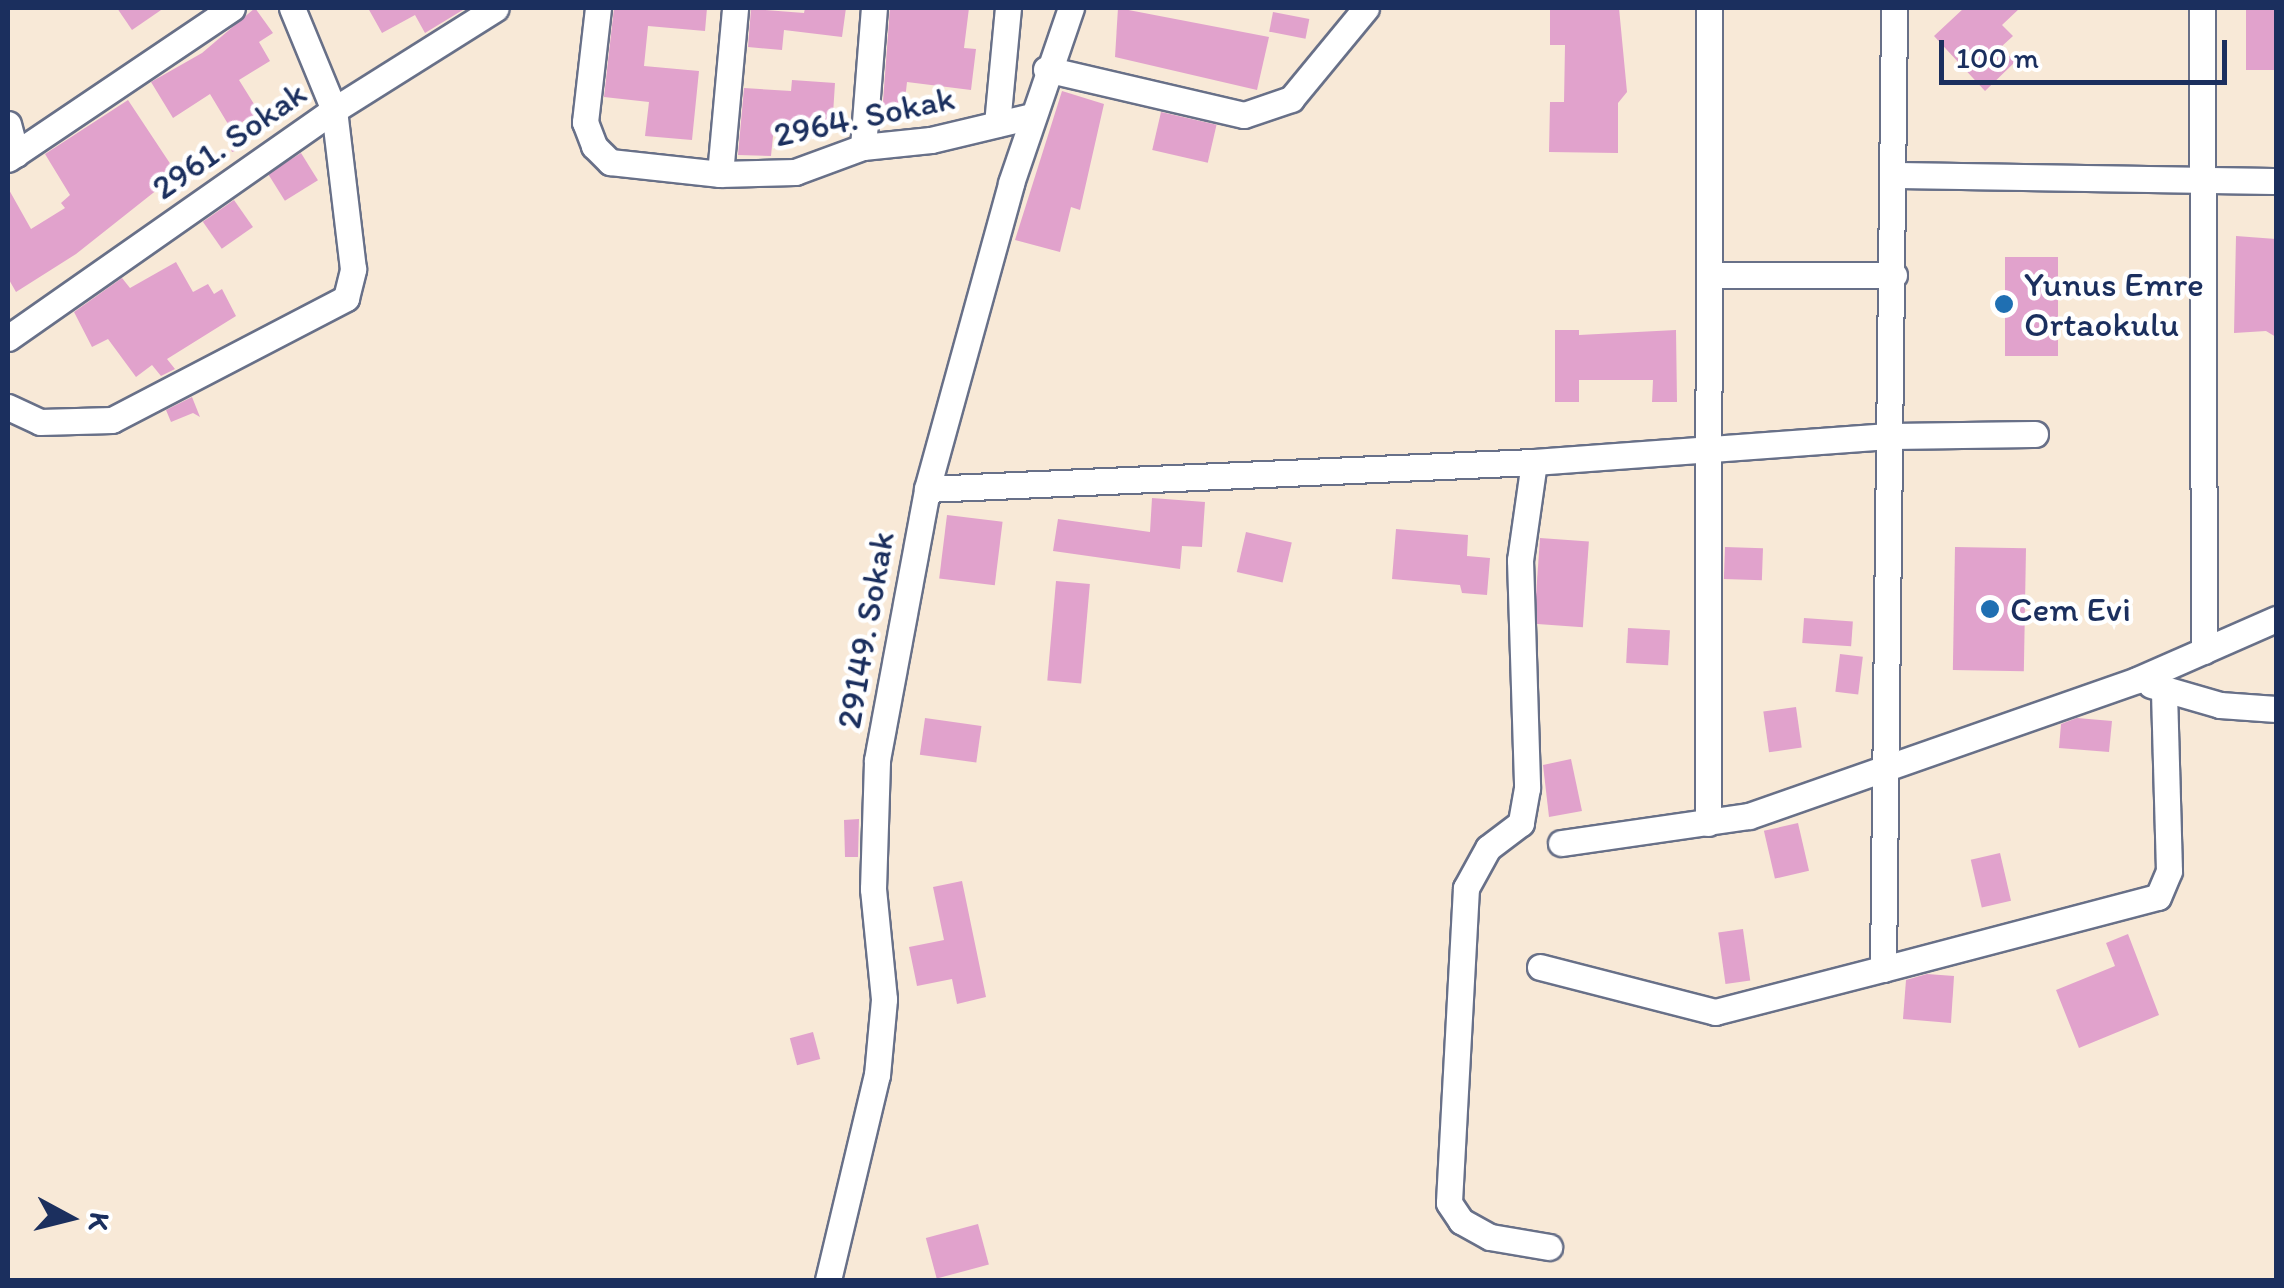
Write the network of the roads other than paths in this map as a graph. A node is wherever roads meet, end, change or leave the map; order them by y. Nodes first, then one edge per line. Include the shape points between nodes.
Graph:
1 (232, 8) edge
2 (292, 8) edge
3 (496, 8) edge
4 (598, 8) edge
5 (735, 8) edge
6 (874, 8) edge
7 (1008, 8) edge
8 (1071, 8) edge
9 (1366, 8) edge
10 (1708, 8) edge
11 (1894, 8) edge
12 (2202, 8) edge
13 (1046, 70) junction
14 (334, 110) junction
15 (1032, 116) junction
16 (8, 124) edge
17 (997, 124) junction
18 (863, 147) junction
19 (12, 156) edge
20 (720, 174) junction
21 (1895, 175) junction
22 (2207, 179) junction
23 (2276, 180) edge
24 (1710, 275) junction
25 (1894, 275) junction
26 (8, 338) edge
27 (8, 407) edge
28 (2036, 434) dead end
29 (1892, 436) junction
30 (1705, 448) junction
31 (1534, 462) junction
32 (927, 490) junction
33 (2276, 619) edge
34 (2204, 650) junction
35 (2137, 680) junction
36 (2164, 690) junction
37 (2276, 709) edge
38 (1890, 771) junction
39 (1708, 823) junction
40 (1561, 843) dead end
41 (1540, 966) dead end
42 (1883, 969) junction
43 (1549, 1247) dead end
44 (828, 1280) edge

1 - 19 street
2 - 14 street
3 - 14 street, 2961. Sokak
4 - 20 street, 2964. Sokak via 586,122 601,156 665,172
5 - 20 street
6 - 18 street
7 - 17 street
8 - 13 street, 29149. Sokak
9 - 13 street via 1291,99 1244,115
10 - 24 street
11 - 21 street
12 - 22 street
13 - 15 street, 29149. Sokak
14 - 26 street, 2961. Sokak
14 - 27 street via 353,269 346,298 112,420 88,426 40,422
15 - 17 street, 2964. Sokak
15 - 32 street, 29149. Sokak
16 - 19 street
17 - 18 street, 2964. Sokak
18 - 20 street, 2964. Sokak via 795,172
21 - 22 street
21 - 25 street
22 - 23 street
22 - 34 street
24 - 25 street
24 - 30 street
25 - 29 street
28 - 29 street
29 - 30 street
29 - 38 street
30 - 31 street
30 - 39 street
31 - 32 street
31 - 43 street via 1520,560 1526,788 1521,824 1488,848 1466,888 1449,1203 1462,1222 1490,1237
32 - 44 street, 29149. Sokak via 876,783 873,889 884,999 877,1075
33 - 34 street
34 - 35 street
35 - 36 street
35 - 38 street
36 - 37 street via 2220,705
36 - 42 street via 2169,871 2158,896
38 - 39 street
38 - 42 street
39 - 40 street
41 - 42 street via 1715,1012

